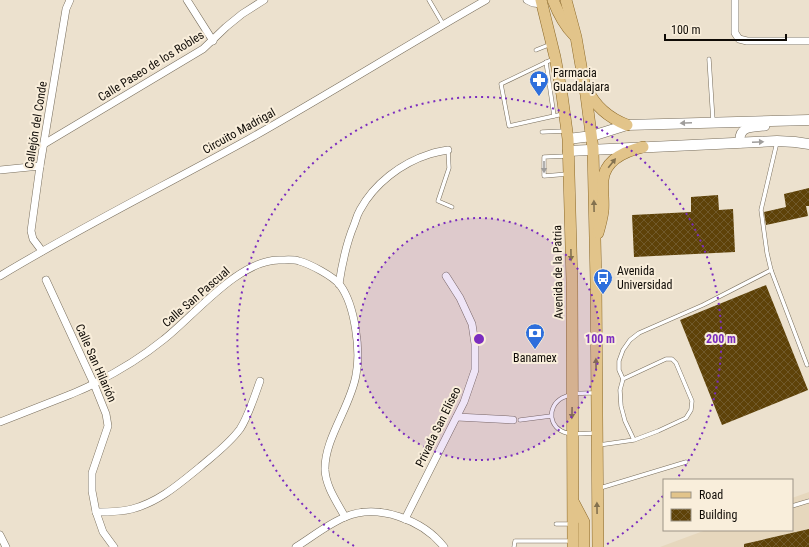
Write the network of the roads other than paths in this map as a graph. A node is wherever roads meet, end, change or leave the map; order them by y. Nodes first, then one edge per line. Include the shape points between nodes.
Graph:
1 (70, 0) edge
2 (187, 0) edge
3 (264, 0) edge
4 (429, 0) edge
5 (486, 0) edge
6 (527, 0) edge
7 (554, 0) edge
8 (566, 0) edge
9 (734, 0) edge
10 (542, 2) edge
11 (443, 24) junction
12 (576, 37) junction
13 (213, 41) junction
14 (809, 41) edge
15 (552, 43) junction
16 (536, 50) dead end
17 (708, 59) dead end
18 (550, 60) junction
19 (582, 69) junction
20 (561, 88) junction
21 (550, 90) junction
22 (559, 114) junction
23 (805, 120) edge
24 (714, 122) junction
25 (627, 125) junction
26 (542, 132) dead end
27 (567, 135) junction
28 (592, 136) junction
29 (778, 141) junction
30 (740, 143) junction
31 (44, 144) junction
32 (809, 144) edge
33 (643, 147) junction
34 (593, 149) junction
35 (448, 150) joint
36 (568, 153) junction
37 (40, 166) junction
38 (0, 170) edge
39 (569, 174) junction
40 (452, 207) dead end
41 (595, 240) junction
42 (42, 251) junction
43 (771, 270) junction
44 (0, 276) edge
45 (446, 276) dead end
46 (46, 280) dead end
47 (339, 284) junction
48 (808, 365) dead end
49 (623, 379) junction
50 (260, 381) dead end
51 (94, 384) junction
52 (597, 393) junction
53 (573, 394) junction
54 (551, 416) junction
55 (457, 417) junction
56 (517, 420) joint
57 (0, 422) edge
58 (596, 432) junction
59 (572, 433) junction
60 (634, 440) junction
61 (596, 445) junction
62 (686, 462) dead end
63 (597, 489) junction
64 (573, 501) junction
65 (809, 501) edge
66 (793, 506) edge
67 (96, 512) junction
68 (345, 517) junction
69 (405, 519) junction
70 (556, 524) dead end
71 (573, 524) junction
72 (0, 535) edge
73 (573, 544) edge
74 (6, 547) edge
75 (114, 547) edge
76 (296, 547) edge
77 (444, 547) edge
78 (514, 547) edge
79 (584, 547) edge
80 (598, 547) edge

1 - 31 street, Callejón del Conde via 66,8
2 - 13 street
3 - 13 street, Calle Paseo de los Robles via 242,14
4 - 11 lane
5 - 11 street, Circuito Madrigal
6 - 10 street via 533,3
7 - 12 main road via 561,19
8 - 12 main road
9 - 14 street via 735,32 739,40
10 - 15 main road, Avenida de la Patria
11 - 42 street, Circuito Madrigal via 249,139
12 - 19 main road
13 - 31 street, Calle Paseo de los Robles
15 - 16 lane
15 - 18 main road, Avenida de la Patria
17 - 24 lane
18 - 20 main road, Avenida de la Patria
18 - 21 lane
18 - 22 lane via 501,84 509,126
19 - 25 main road via 585,83 596,103 606,114
19 - 28 main road
20 - 21 lane
20 - 22 main road, Avenida de la Patria
21 - 22 lane
22 - 27 main road, Avenida de la Patria
23 - 24 main road
23 - 30 street via 784,125 749,127 740,136
24 -> 25 main road
25 - 28 main road
26 - 27 lane
27 - 28 main road
27 - 36 main road, Avenida de la Patria
28 - 34 main road
30 -> 29 main road
29 - 32 main road
29 - 43 lane via 761,210
30 - 33 main road
31 - 37 street, Callejón del Conde
33 - 34 main road
41 -> 33 main road via 603,211 603,180 606,170 620,155
34 - 36 main road
41 -> 34 main road
35 - 40 lane via 449,168 438,201
35 - 47 street via 414,160 375,188 359,211 341,267
36 - 39 main road, Avenida de la Patria
36 -> 39 lane via 544,157 544,176
37 - 38 street
37 - 42 street, Callejón del Conde via 31,230 33,239
39 -> 53 main road, Avenida de la Patria
52 -> 41 main road
42 - 44 street, Circuito Madrigal
43 - 48 lane
43 - 49 lane via 703,305 639,333 630,340 619,361
45 - 55 street, Privada San Elíseo via 472,324 475,344 474,370
46 - 51 street, Calle San Hilarión
47 - 51 street, Calle San Pascual via 323,272 298,261 273,260 252,266 234,277 164,340
47 - 68 street, Calle San Pascual via 352,312 358,360 350,395 327,454 325,470 333,496
49 - 60 lane via 620,390 621,406
49 - 60 lane via 666,359 672,359 692,401 691,410 686,418
50 - 67 street via 241,428 228,443 173,489 152,502 132,509
51 - 57 street, Calle San Pascual
51 - 67 street, Calle San Hilarión via 108,426 92,473
52 - 53 lane
52 - 58 main road
53 - 54 lane via 553,406
53 -> 59 main road, Avenida de la Patria
54 - 56 lane
54 - 59 lane via 554,426 566,433
55 - 56 street
55 - 69 street, Privada San Elíseo
58 - 59 lane
58 - 61 main road
59 - 64 main road, Avenida de la Patria
60 - 61 lane
61 - 63 main road
62 - 63 lane
80 -> 63 main road
64 - 71 main road, Avenida de la Patria
64 - 79 main road via 584,522
65 - 66 lane
67 - 75 street, Calle San Hilarión via 103,532
68 - 69 street via 374,512
68 - 76 street
69 - 77 street via 426,529
70 - 71 lane
71 - 73 main road, Avenida de la Patria
72 - 74 street
73 - 78 lane via 515,541

